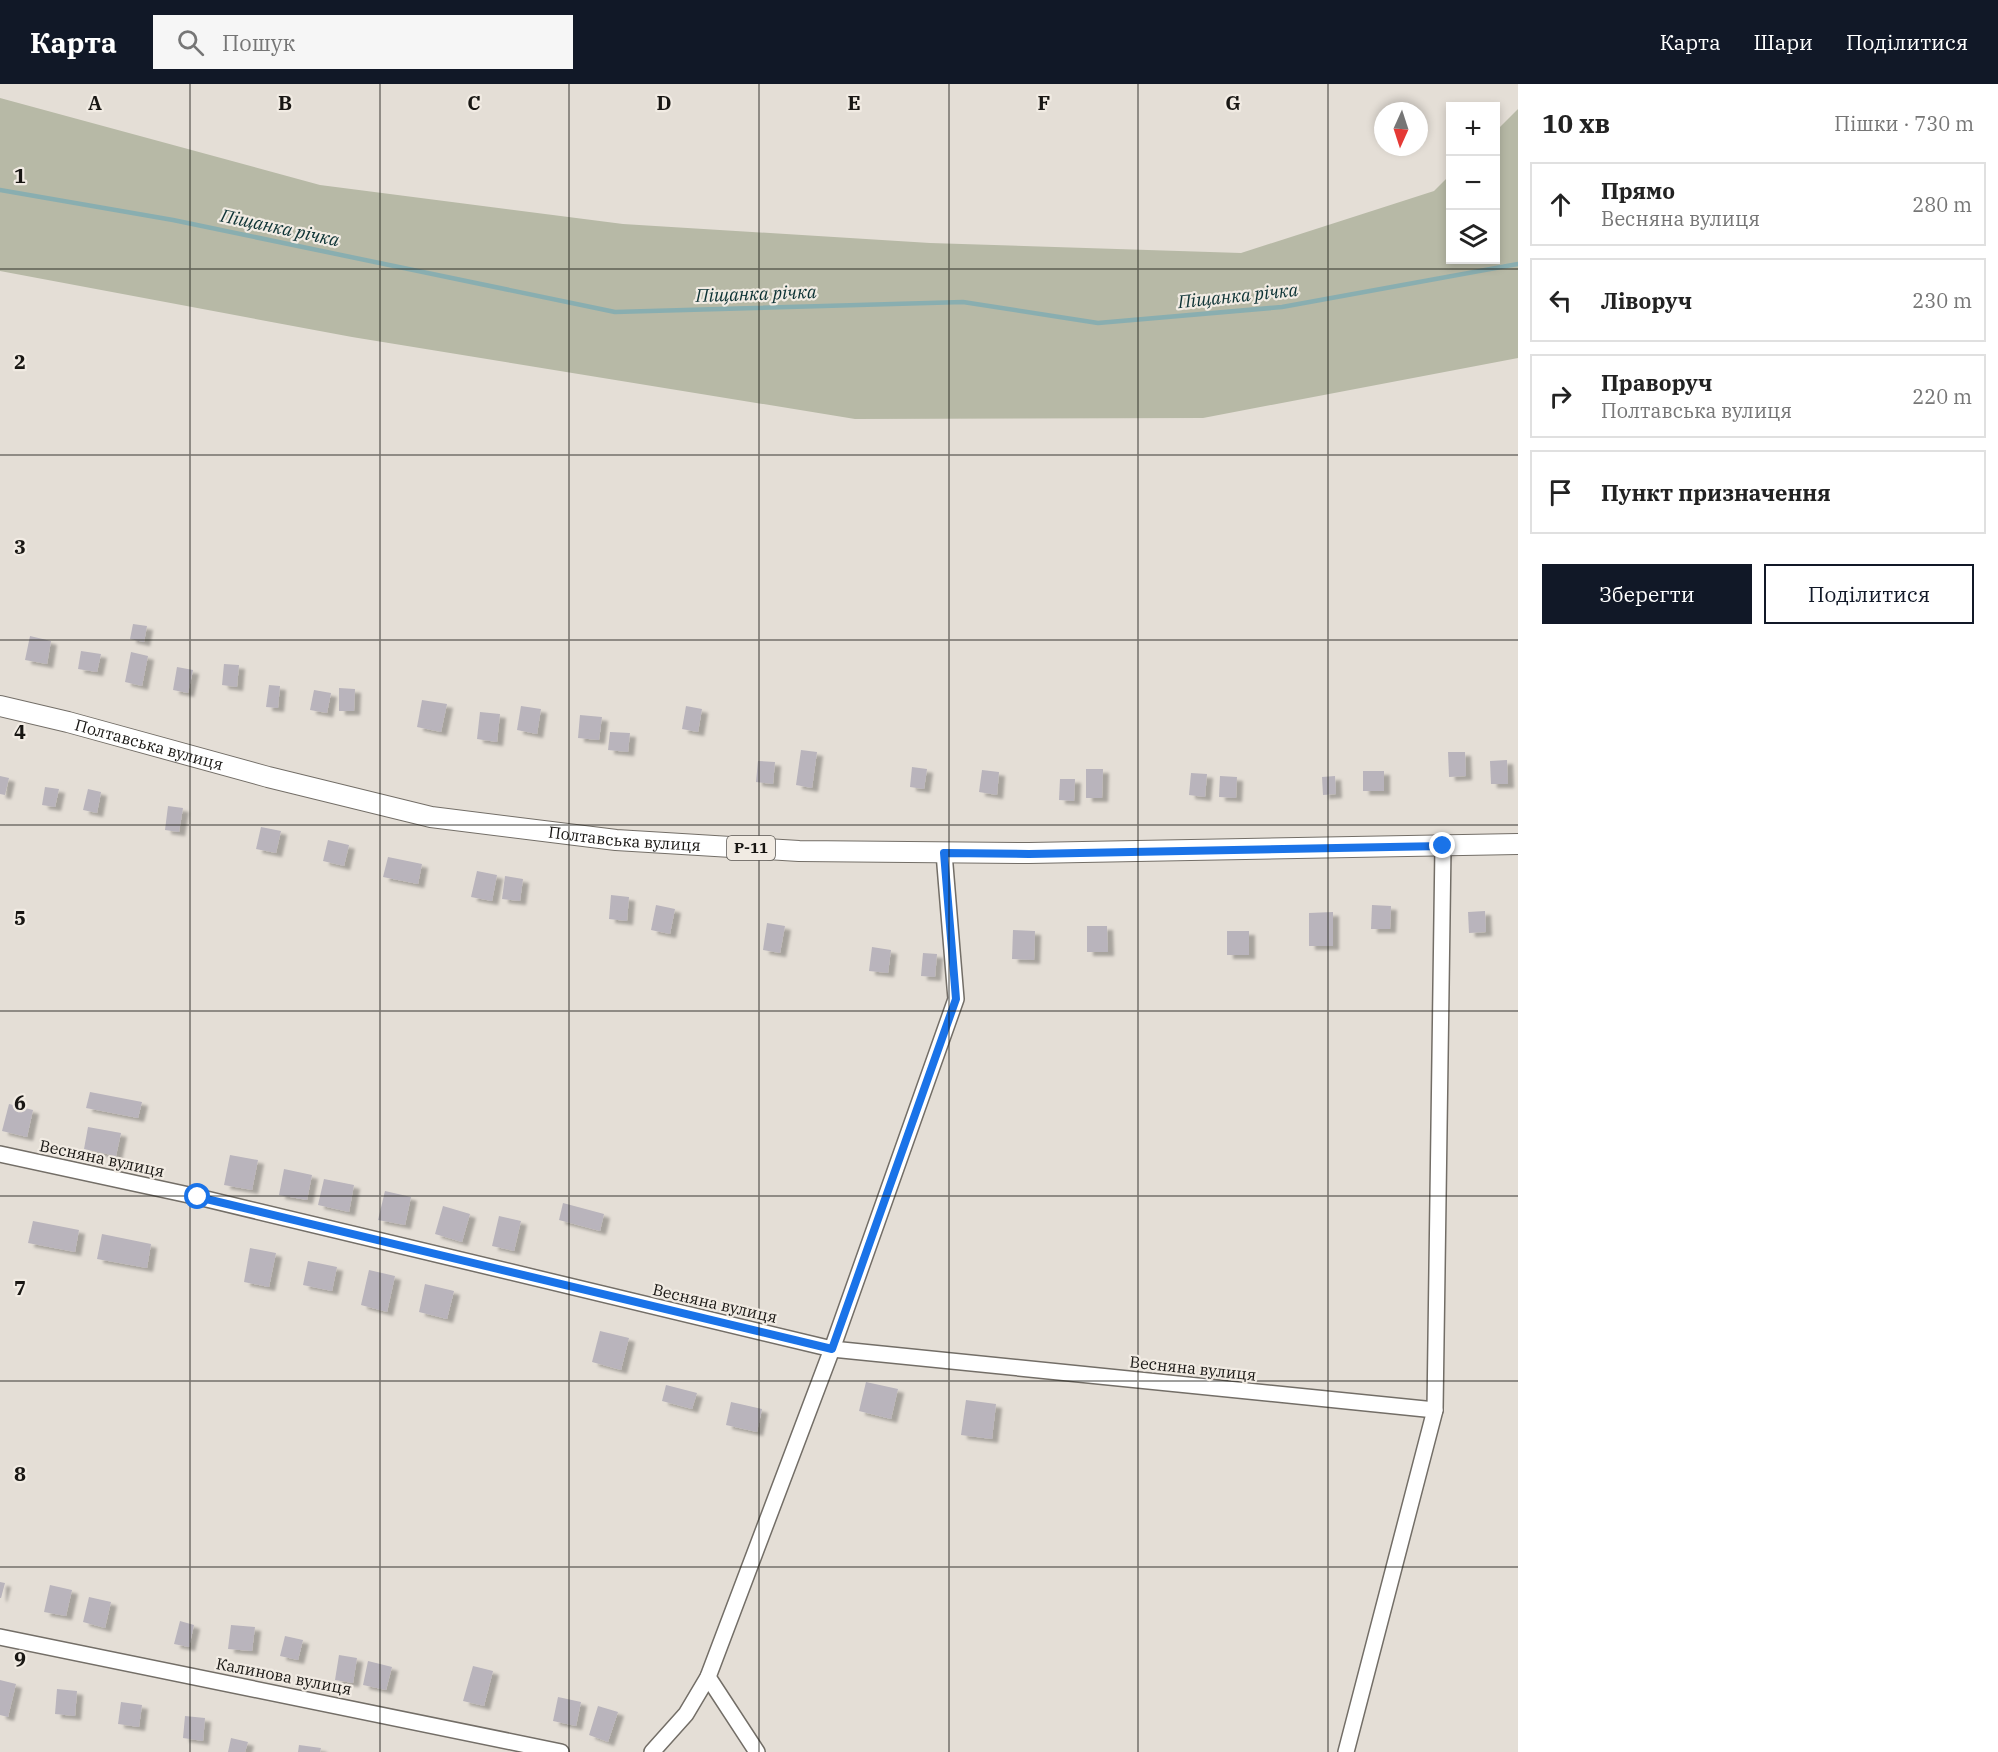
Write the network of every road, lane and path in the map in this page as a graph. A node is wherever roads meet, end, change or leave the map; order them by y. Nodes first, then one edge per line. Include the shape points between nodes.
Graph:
1 (0, 706) edge
2 (1518, 844) edge
3 (1443, 846) junction
4 (944, 853) junction
5 (0, 1154) edge
6 (832, 1349) junction
7 (1435, 1410) junction
8 (0, 1637) edge
9 (708, 1677) junction
10 (561, 1752) edge
11 (652, 1752) edge
12 (757, 1752) edge
13 (1346, 1752) edge

1 - 4 main road, Полтавська вулиця / Р-11 via 431,817 616,840 799,851
2 - 3 main road, Полтавська вулиця / Р-11
3 - 4 main road, Полтавська вулиця / Р-11
3 - 7 street
4 - 6 street via 956,999
5 - 6 street, Весняна вулиця via 210,1200
6 - 7 street, Весняна вулиця
6 - 9 street
7 - 13 street
8 - 10 street, Калинова вулиця
9 - 11 street via 686,1714
9 - 12 street

